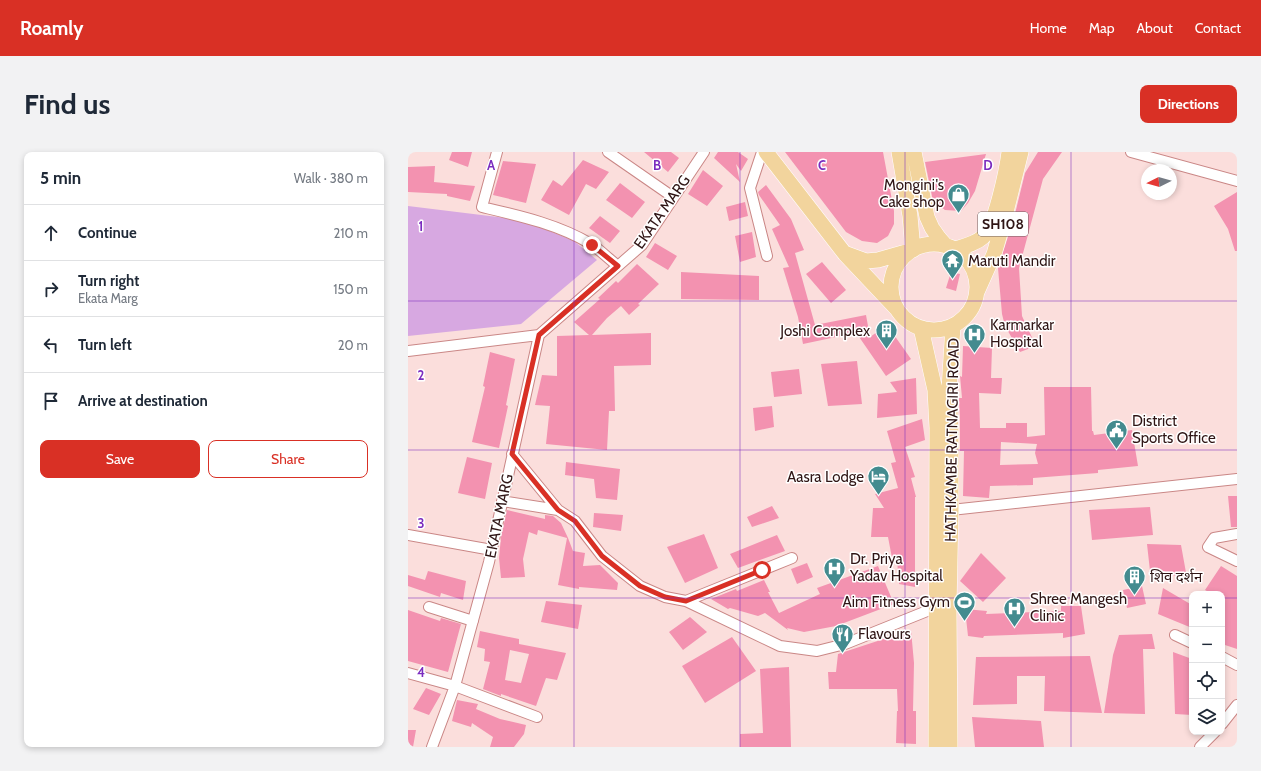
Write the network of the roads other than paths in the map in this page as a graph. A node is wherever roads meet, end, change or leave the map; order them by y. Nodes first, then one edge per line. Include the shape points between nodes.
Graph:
1 (497, 152) edge
2 (608, 152) edge
3 (704, 152) edge
4 (762, 152) edge
5 (766, 152) edge
6 (898, 152) edge
7 (914, 152) edge
8 (1010, 152) edge
9 (1020, 152) edge
10 (1131, 152) edge
11 (1237, 181) edge
12 (673, 197) junction
13 (951, 247) junction
14 (913, 250) junction
15 (845, 254) junction
16 (767, 256) dead end
17 (618, 266) junction
18 (977, 293) junction
19 (898, 310) junction
20 (954, 326) junction
21 (921, 328) junction
22 (539, 335) junction
23 (408, 351) edge
24 (512, 454) junction
25 (1237, 479) edge
26 (502, 501) junction
27 (558, 510) junction
28 (951, 510) junction
29 (1237, 534) edge
30 (408, 535) edge
31 (492, 550) junction
32 (792, 558) dead end
33 (1237, 561) edge
34 (686, 601) junction
35 (936, 607) junction
36 (430, 608) dead end
37 (473, 621) junction
38 (1175, 635) dead end
39 (1189, 642) edge
40 (1225, 658) edge
41 (1237, 664) edge
42 (408, 672) edge
43 (455, 686) junction
44 (1237, 705) edge
45 (537, 717) dead end
46 (1225, 720) edge
47 (1212, 735) edge
48 (432, 747) edge
49 (936, 747) edge
50 (950, 747) edge
51 (1200, 747) edge

1 - 17 street via 482,207 566,231 592,245
2 - 12 street
3 - 12 street, EKATA MARG
4 - 16 street via 750,188
5 - 15 main road
6 - 14 main road via 910,216
7 - 13 main road via 927,216 939,238
8 - 13 main road via 995,214 984,236 972,244
9 - 18 main road, SH108 via 994,254
10 - 11 street
12 - 17 street, EKATA MARG via 642,245
13 - 14 main road via 935,243
13 - 18 main road via 965,257 973,268 977,280
14 - 15 main road via 866,261
14 - 19 main road via 902,258 895,270 892,283 893,297
15 - 19 main road
17 - 22 street, EKATA MARG
18 - 20 main road via 969,313
19 - 21 main road
20 - 21 main road via 938,330
20 - 28 main road, HATHKAMBE RATNAGIRI ROAD via 949,389
21 - 35 main road via 935,390
22 - 23 street
22 - 24 street, EKATA MARG
24 - 26 street, EKATA MARG
24 - 27 street
25 - 28 street
26 - 27 street
26 - 31 street, EKATA MARG
27 - 34 street via 575,521 602,556 640,586 665,597
28 - 50 main road, HATHKAMBE RATNAGIRI ROAD
29 - 33 street via 1214,538 1208,547
30 - 31 street
31 - 37 street, EKATA MARG
32 - 34 street
34 - 35 street via 780,646 816,651 845,644
35 - 49 main road
36 - 37 street
37 - 43 street, EKATA MARG
38 - 39 street
40 - 41 street
42 - 43 street
43 - 45 street
43 - 48 street, EKATA MARG
44 - 46 street
47 - 51 street

